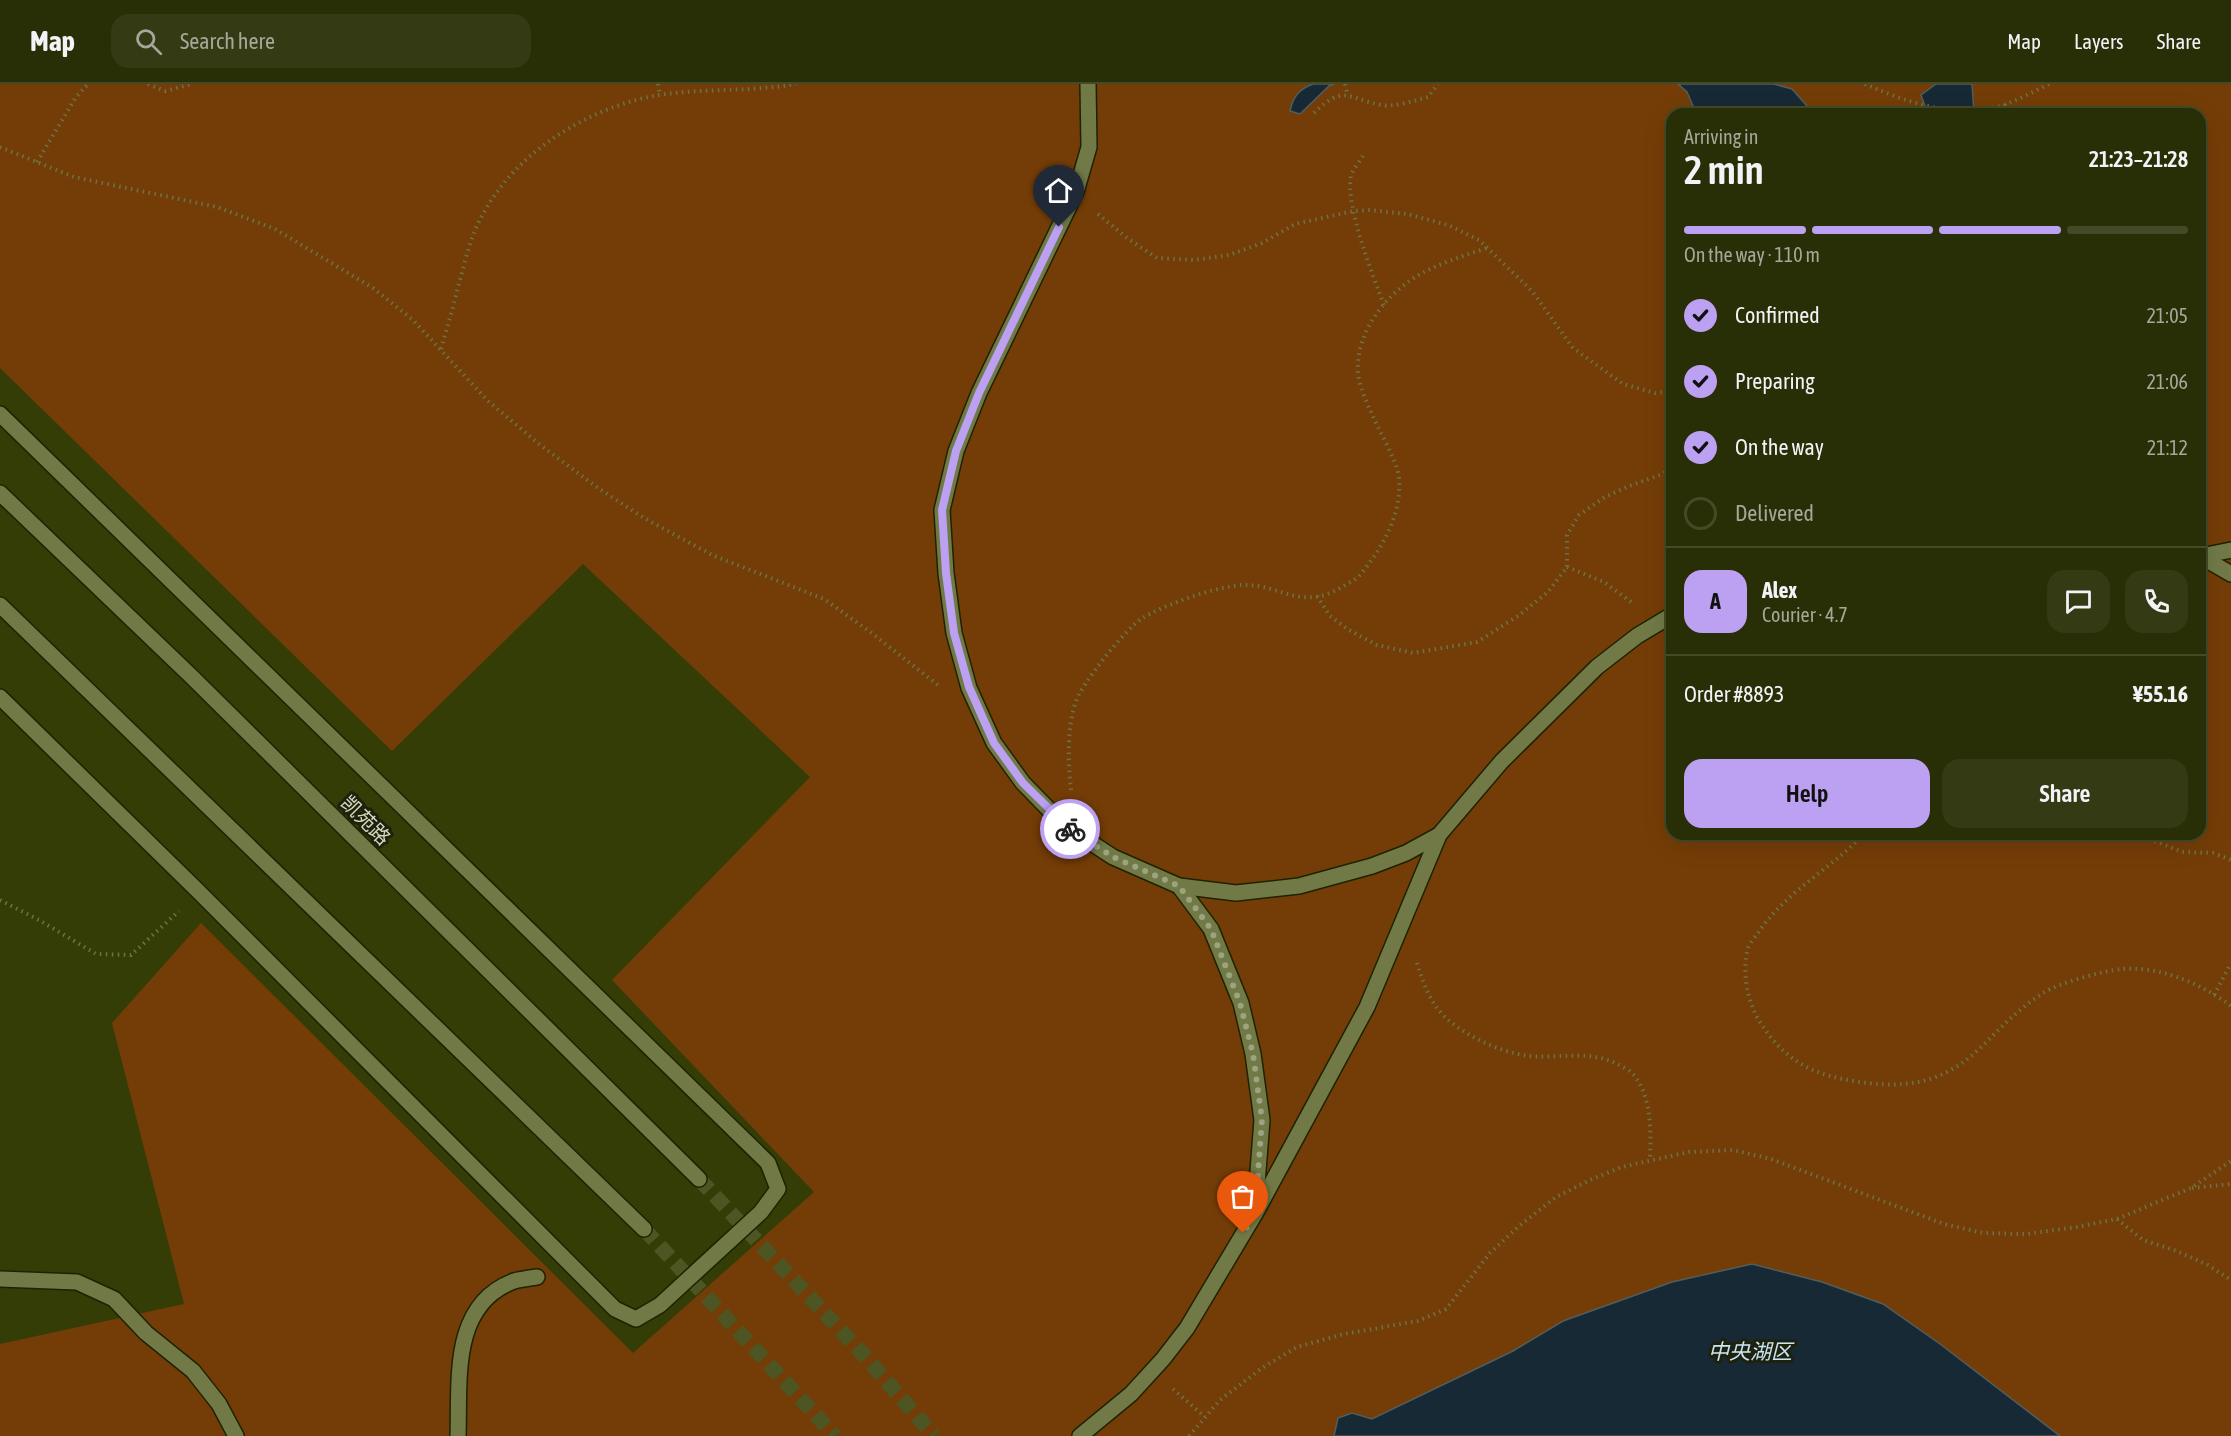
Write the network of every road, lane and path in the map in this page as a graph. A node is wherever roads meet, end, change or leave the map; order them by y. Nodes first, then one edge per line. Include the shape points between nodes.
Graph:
1 (88, 84) edge
2 (148, 84) edge
3 (192, 84) edge
4 (658, 84) edge
5 (796, 84) edge
6 (1089, 84) edge
7 (1345, 84) edge
8 (1438, 84) edge
9 (1865, 84) edge
10 (2049, 84) edge
11 (1347, 93) junction
12 (660, 95) junction
13 (2005, 104) junction
14 (1938, 108) edge
15 (1988, 108) edge
16 (2005, 108) edge
17 (1314, 113) dead end
18 (0, 147) edge
19 (1363, 156) dead end
20 (37, 162) junction
21 (1076, 192) junction
22 (1354, 212) junction
23 (1487, 248) junction
24 (1384, 305) junction
25 (441, 349) junction
26 (1666, 392) edge
27 (0, 414) edge
28 (1666, 472) edge
29 (0, 493) edge
30 (2231, 550) edge
31 (2206, 555) edge
32 (2206, 559) edge
33 (1567, 567) junction
34 (2231, 574) edge
35 (1317, 596) junction
36 (0, 605) edge
37 (1666, 619) edge
38 (1654, 626) junction
39 (945, 691) dead end
40 (0, 697) edge
41 (1078, 834) junction
42 (1439, 835) junction
43 (1858, 840) edge
44 (2153, 840) edge
45 (2231, 860) edge
46 (1179, 886) junction
47 (199, 892) junction
48 (0, 900) edge
49 (1396, 937) junction
50 (2231, 963) edge
51 (2214, 994) junction
52 (2231, 1006) edge
53 (1650, 1159) junction
54 (2231, 1161) edge
55 (699, 1179) tunnel mouth
56 (2231, 1184) edge
57 (2191, 1188) junction
58 (1255, 1214) junction
59 (2117, 1219) junction
60 (644, 1229) tunnel mouth
61 (537, 1277) dead end
62 (0, 1279) edge
63 (2231, 1280) edge
64 (1152, 1371) junction
65 (1205, 1417) junction
66 (236, 1436) edge
67 (458, 1436) edge
68 (1080, 1436) edge
69 (1190, 1436) edge

1 - 20 path
2 - 3 path via 165,91
4 - 12 path
5 - 12 path
6 - 21 main road via 1089,147
7 - 11 path
8 - 11 path via 1428,97 1383,106
9 - 14 path
10 - 13 path
11 - 17 path via 1329,96
12 - 25 path via 594,115 536,151 504,180 482,215 469,247
13 - 15 path
13 - 16 path
18 - 20 path
19 - 22 path via 1351,174
20 - 25 path via 74,177 217,207 275,229 373,288
21 - 22 path via 1104,221 1157,258 1194,260 1229,255 1262,243 1294,224
21 - 41 main road via 979,393 956,451 942,510 954,633 969,687 994,743 1023,783
22 - 23 path via 1407,213 1449,225
22 - 24 path
23 - 24 path via 1421,273
23 - 26 path via 1532,291 1573,348 1623,384 1655,393
24 - 35 path via 1361,340 1358,374 1399,477 1395,518 1357,578
25 - 39 path via 488,400 598,488 712,555 824,599
27 - 47 main road via 768,1163 778,1189 761,1212 660,1305 636,1320 615,1309
28 - 33 path via 1605,497 1579,515 1567,535
29 - 55 main road, 凯苑路 via 192,677
30 - 31 main road
32 - 34 main road
33 - 35 path via 1548,592 1477,642 1413,653 1377,645 1349,630 1330,616
33 - 38 path via 1604,582 1638,606
35 - 41 path via 1304,598 1244,585 1172,603 1140,620 1093,672 1075,703 1070,740 1071,786
36 - 60 main road
37 - 38 main road
38 - 42 main road via 1597,667 1558,704 1502,761
40 - 47 main road
41 - 46 main road via 1113,857
42 - 46 main road via 1380,863 1299,886 1236,893
42 - 49 main road
43 - 51 path via 1783,903 1748,948 1745,981 1754,1013 1772,1042 1806,1068 1876,1086 1918,1082 1949,1072 2045,992 2088,976 2122,969 2160,971
44 - 45 path via 2182,852 2213,853
46 - 58 main road via 1211,929 1240,1003 1253,1054 1262,1120
47 - 48 path via 131,955 96,954
49 - 53 path via 1416,960 1424,986 1438,1010 1462,1030 1494,1046 1528,1056 1586,1054 1608,1059 1631,1072 1651,1115
49 - 58 main road via 1367,1007
50 - 51 path
51 - 52 path
53 - 59 path via 1733,1150 1771,1159 1944,1224 1983,1233 2026,1234
53 - 65 path via 1592,1179 1556,1197 1490,1253 1446,1309 1418,1321 1297,1347 1262,1368 1220,1400
54 - 57 path
56 - 57 path
57 - 59 path
58 - 64 main road via 1187,1328
59 - 63 path via 2143,1240 2191,1258
61 - 67 main road via 514,1281 495,1293 469,1321 462,1344
62 - 66 main road via 77,1282 114,1299 146,1333 194,1371 219,1404
64 - 65 path
64 - 68 main road
65 - 69 path

